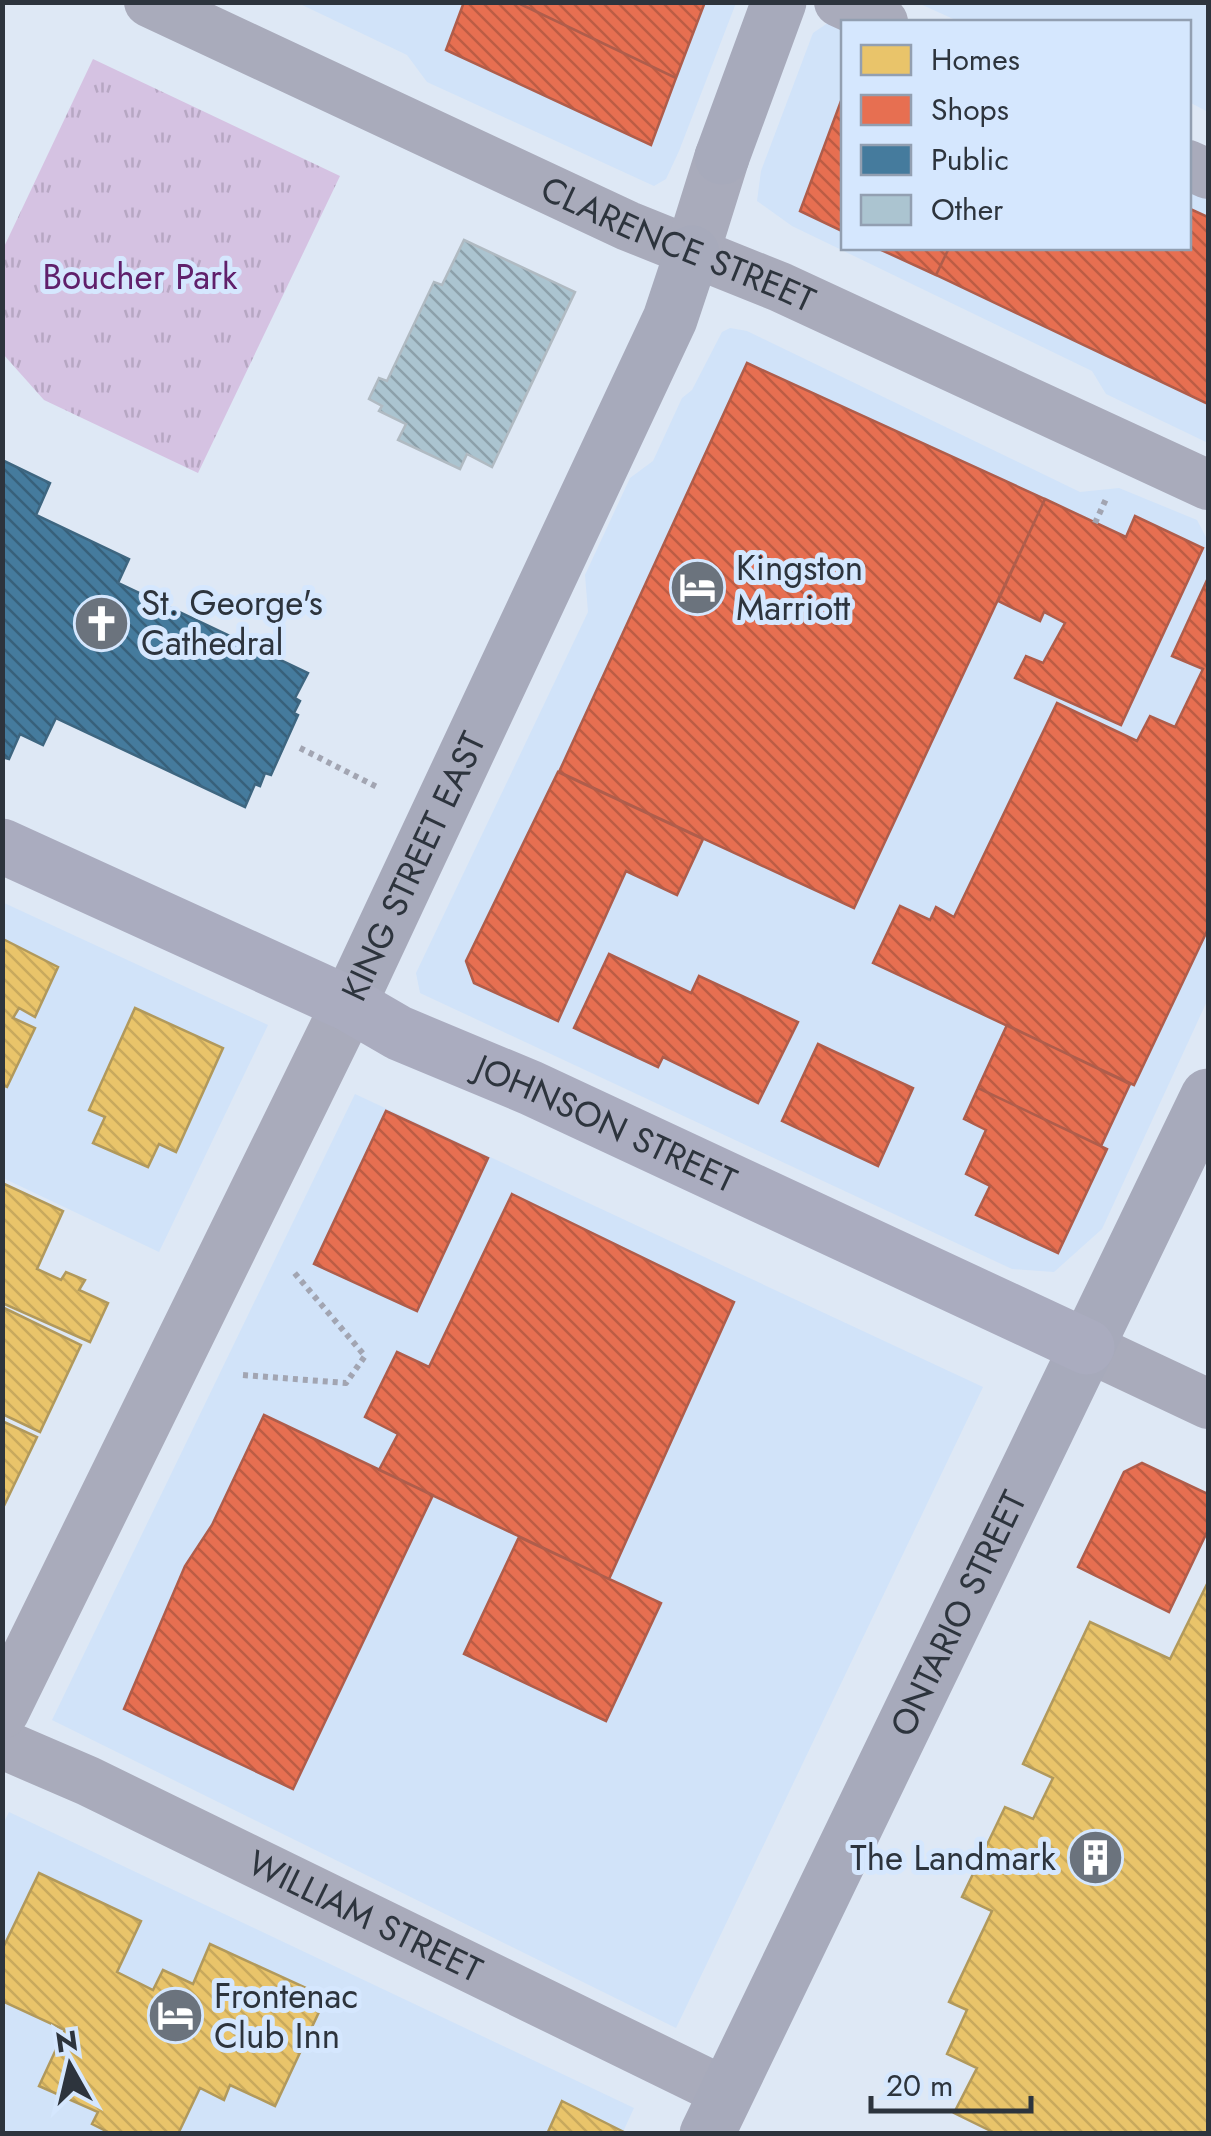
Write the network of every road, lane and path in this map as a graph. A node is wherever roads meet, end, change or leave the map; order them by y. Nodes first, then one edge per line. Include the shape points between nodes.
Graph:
1 (149, 2) edge
2 (779, 2) edge
3 (840, 2) edge
4 (879, 20) edge
5 (722, 157) joint
6 (692, 252) junction
7 (1208, 484) edge
8 (1107, 497) dead end
9 (1095, 523) dead end
10 (300, 748) dead end
11 (377, 787) dead end
12 (2, 846) edge
13 (349, 1004) junction
14 (1208, 1096) edge
15 (292, 1270) dead end
16 (1087, 1347) junction
17 (243, 1375) dead end
18 (1208, 1404) edge
19 (2, 1711) edge
20 (2, 1744) edge
21 (717, 2113) edge

1 - 6 street, CLARENCE STREET
2 - 5 main road, KING STREET EAST
3 - 4 street
5 - 6 street, KING STREET EAST
6 - 7 street, CLARENCE STREET
6 - 13 main road, KING STREET EAST via 670,319
8 - 9 path
10 - 11 path
12 - 13 main road, JOHNSON STREET
13 - 16 main road, JOHNSON STREET via 399,1034 531,1088
13 - 19 street, KING STREET EAST
14 - 16 main road, ONTARIO STREET
15 - 17 path via 366,1356 346,1383
16 - 18 street, JOHNSON STREET
16 - 21 main road, ONTARIO STREET
20 - 21 street, WILLIAM STREET via 88,1780

